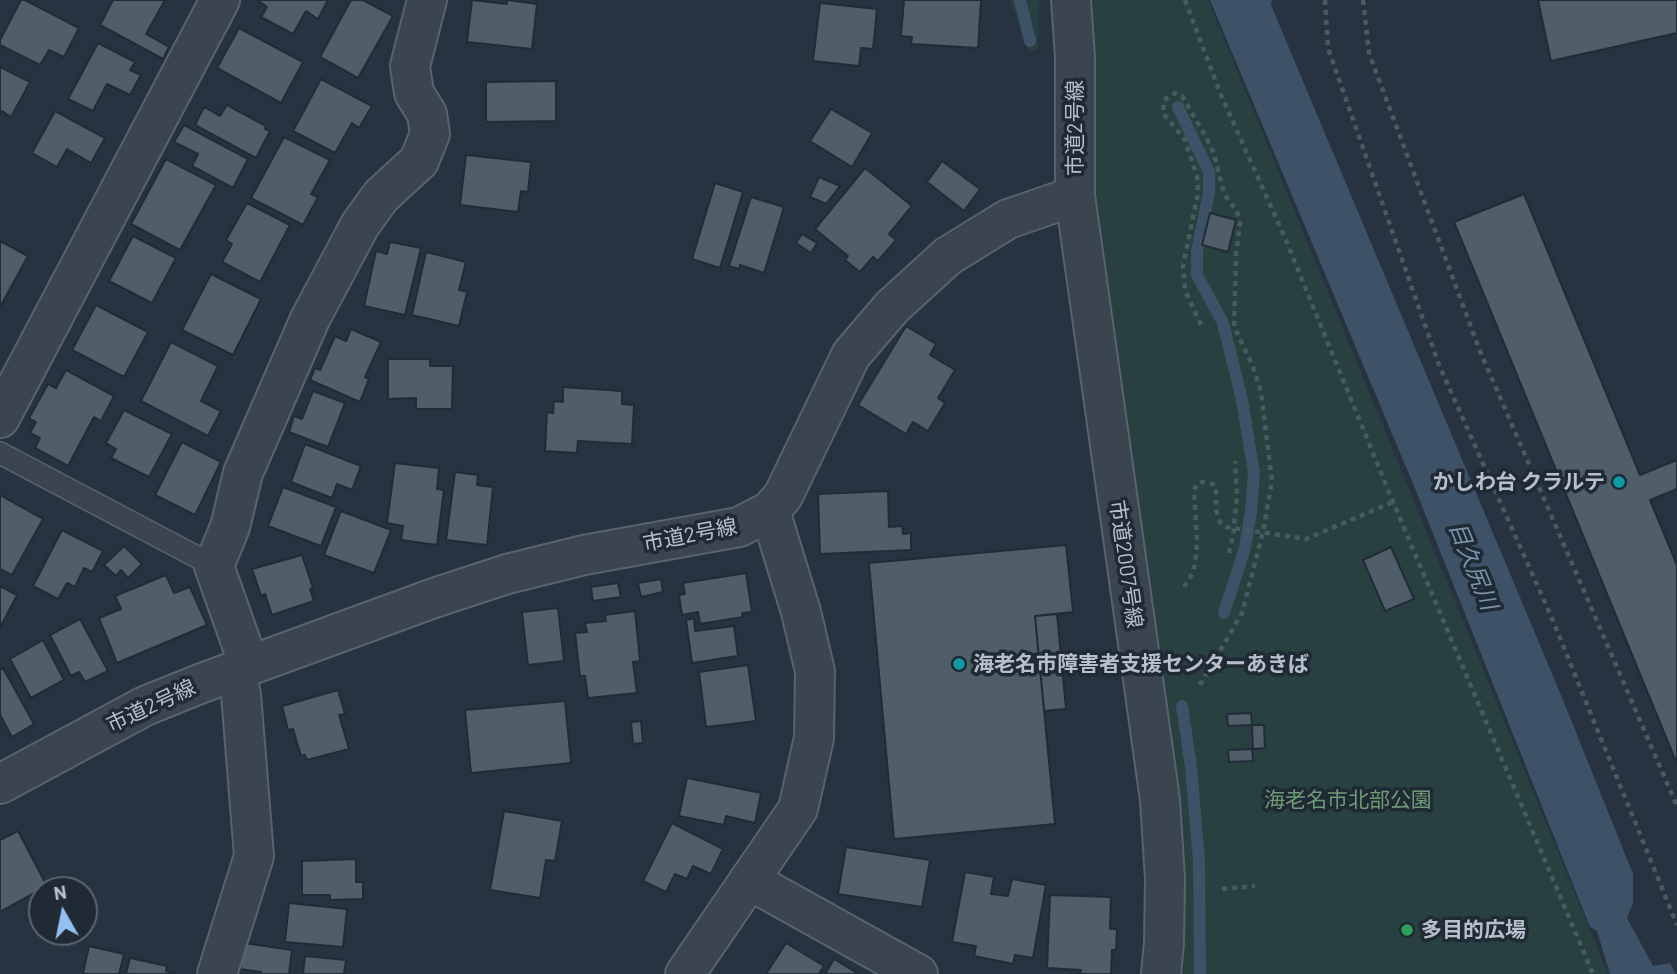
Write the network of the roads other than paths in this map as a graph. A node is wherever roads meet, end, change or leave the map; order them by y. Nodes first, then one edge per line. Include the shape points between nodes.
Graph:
1 (220, 0) edge
2 (1071, 0) edge
3 (423, 2) edge
4 (1075, 196) junction
5 (0, 418) edge
6 (0, 453) edge
7 (770, 511) junction
8 (214, 566) junction
9 (242, 668) junction
10 (0, 784) edge
11 (749, 880) junction
12 (217, 974) edge
13 (685, 974) edge
14 (918, 974) edge
15 (1161, 974) edge

1 - 5 street
2 - 4 street, 市道2号線
3 - 8 street via 410,66 414,93 426,114 430,134 419,161 380,196 360,225 310,319 243,473 230,527
4 - 7 street, 市道2号線 via 1008,219 948,256 892,307 851,355 783,496
4 - 15 street, 市道2007号線 via 1160,800 1164,878
6 - 8 lane
7 - 9 street, 市道2号線 via 739,527 507,574
7 - 11 street via 814,671 814,738 798,809
8 - 9 street
9 - 10 street, 市道2号線 via 145,706
9 - 12 street via 254,856
11 - 13 street
11 - 14 street

